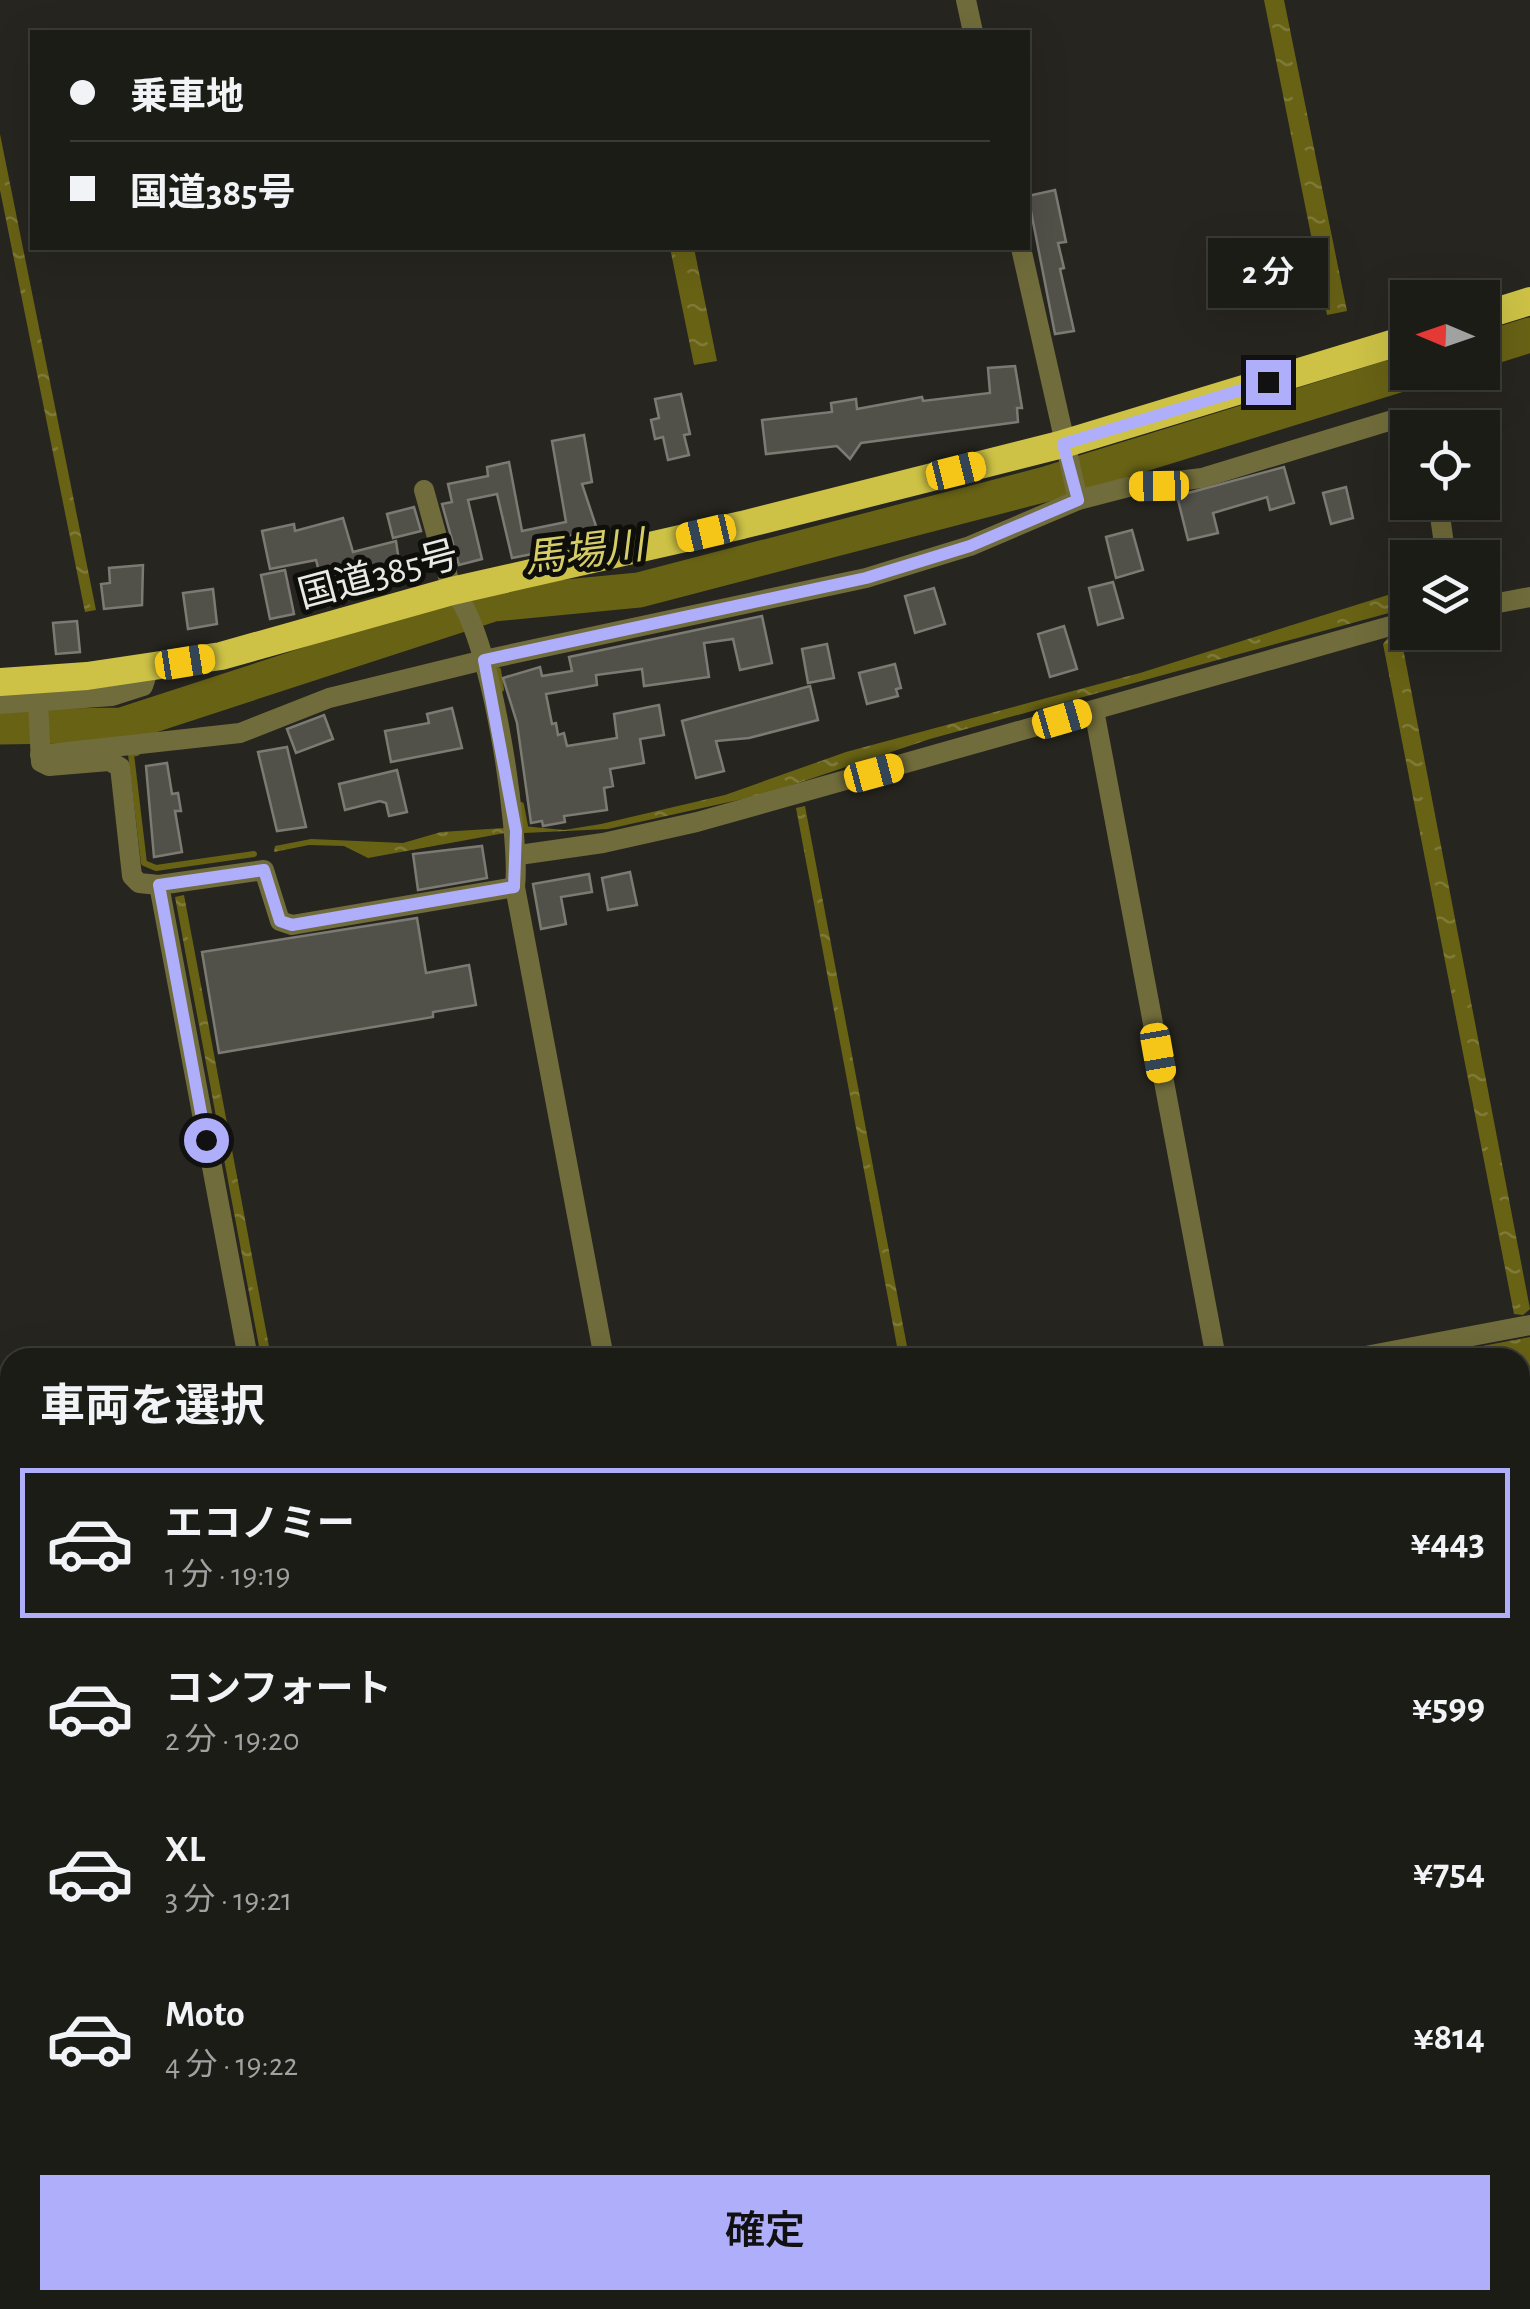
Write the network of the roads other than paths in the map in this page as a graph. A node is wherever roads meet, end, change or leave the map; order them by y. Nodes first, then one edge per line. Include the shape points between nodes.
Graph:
1 (966, 0) edge
2 (973, 30) edge
3 (1021, 250) edge
4 (1530, 302) edge
5 (1500, 311) edge
6 (1390, 345) edge
7 (1390, 421) edge
8 (1065, 453) junction
9 (424, 490) dead end
10 (1077, 494) junction
11 (458, 596) junction
12 (1530, 597) edge
13 (1500, 603) edge
14 (1390, 626) edge
15 (484, 660) junction
16 (149, 668) junction
17 (0, 682) edge
18 (38, 702) junction
19 (0, 704) edge
20 (1094, 710) junction
21 (40, 755) junction
22 (518, 854) junction
23 (159, 885) junction
24 (514, 887) junction
25 (1530, 1324) edge
26 (246, 1348) edge
27 (602, 1348) edge
28 (1214, 1348) edge
29 (1406, 1348) edge

1 - 2 street
3 - 8 street
4 - 5 highway
6 - 8 highway, 国道385号
7 - 10 street via 1202,478
8 - 10 street
8 - 11 highway, 国道385号
9 - 11 street
10 - 15 street via 970,546 866,578
11 - 15 street
11 - 16 highway, 国道385号
12 - 13 street
14 - 20 street
15 - 21 street via 329,698 240,733
15 - 22 street
16 - 17 highway, 国道385号
16 - 18 street via 143,686 112,696
18 - 19 street
18 - 21 street
20 - 22 street via 697,822
20 - 28 street
21 - 23 street via 49,766 120,766 132,876
22 - 24 street
23 - 24 street via 264,870 280,921 292,925
23 - 26 street
24 - 27 street
25 - 29 street

